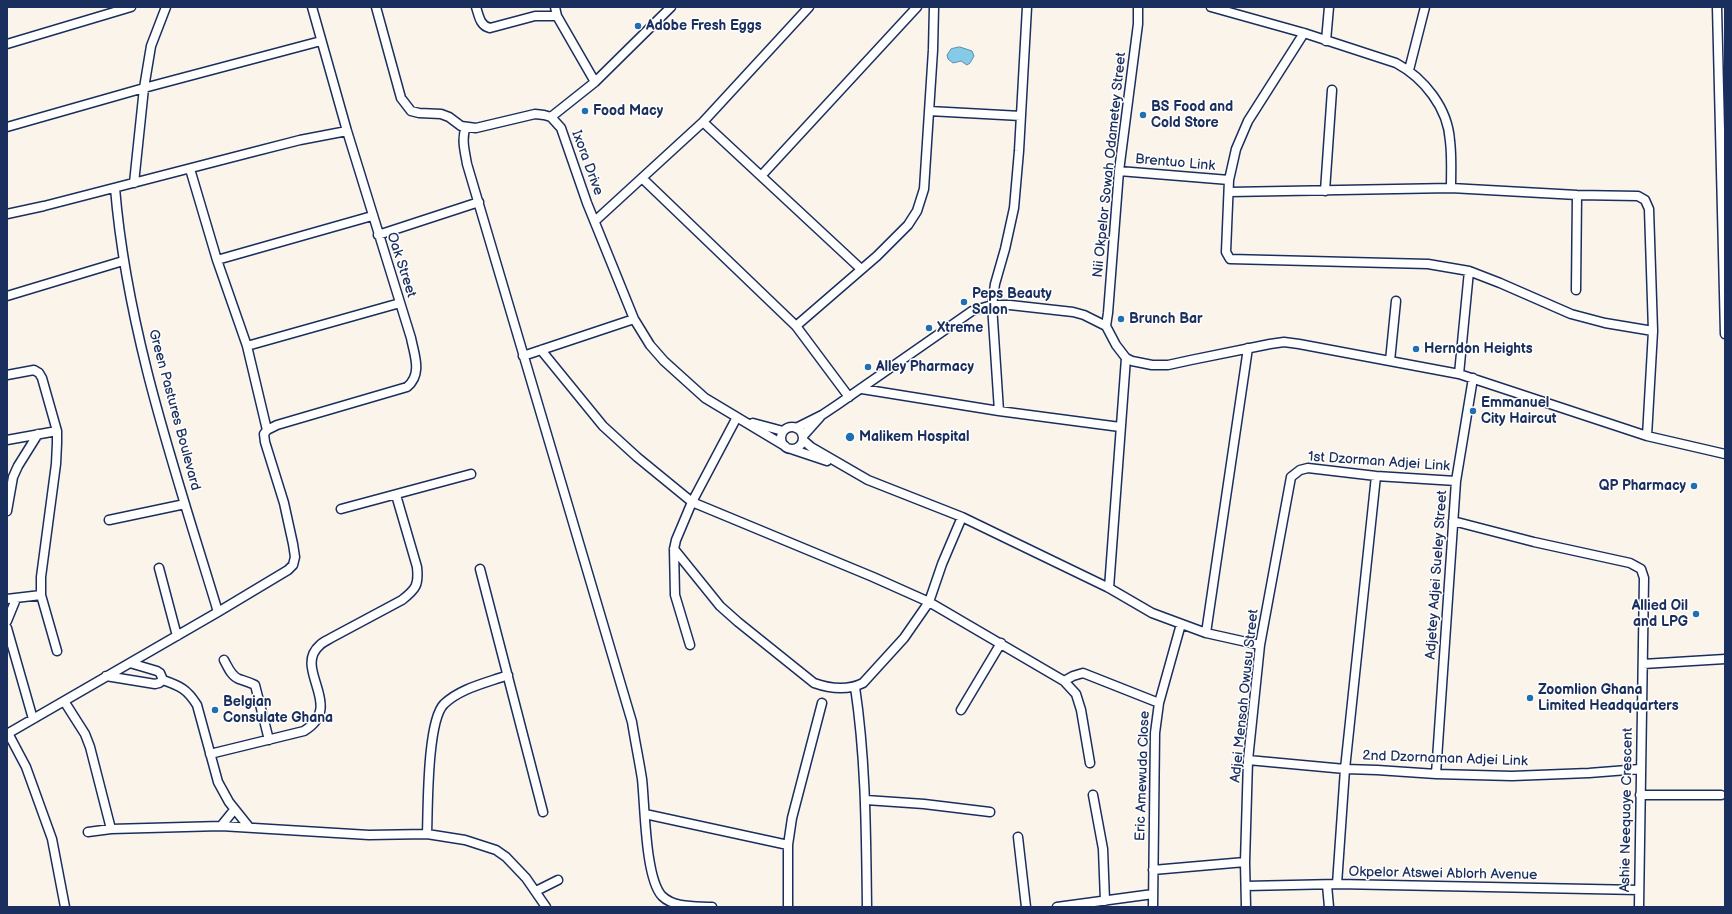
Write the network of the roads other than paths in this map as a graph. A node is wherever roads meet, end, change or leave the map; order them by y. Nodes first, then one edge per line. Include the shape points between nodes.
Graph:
1 (131, 7) edge
2 (165, 7) edge
3 (312, 7) edge
4 (376, 7) edge
5 (476, 7) edge
6 (555, 7) edge
7 (671, 7) edge
8 (809, 7) edge
9 (917, 7) edge
10 (934, 7) edge
11 (1026, 7) edge
12 (1138, 7) edge
13 (1211, 7) edge
14 (1329, 7) edge
15 (1425, 7) edge
16 (1717, 7) edge
17 (1243, 11) edge
18 (557, 16) junction
19 (1304, 33) junction
20 (321, 41) junction
21 (1326, 41) junction
22 (7, 44) edge
23 (1409, 70) junction
24 (595, 82) junction
25 (144, 88) junction
26 (1332, 90) dead end
27 (929, 111) junction
28 (1021, 116) junction
29 (551, 117) junction
30 (703, 122) junction
31 (7, 127) edge
32 (466, 127) junction
33 (346, 131) junction
34 (190, 169) junction
35 (1119, 171) junction
36 (761, 176) junction
37 (643, 178) junction
38 (1229, 180) junction
39 (134, 183) junction
40 (115, 188) junction
41 (1451, 188) junction
42 (1325, 191) junction
43 (1229, 192) junction
44 (1577, 195) junction
45 (479, 202) junction
46 (7, 214) edge
47 (372, 216) junction
48 (595, 221) junction
49 (378, 235) junction
50 (217, 260) junction
51 (123, 261) junction
52 (861, 269) junction
53 (1469, 271) junction
54 (1576, 290) dead end
55 (7, 296) edge
56 (1396, 301) dead end
57 (400, 303) junction
58 (992, 305) junction
59 (634, 319) junction
60 (796, 326) junction
61 (1106, 326) junction
62 (1653, 331) junction
63 (1725, 334) edge
64 (247, 346) junction
65 (1248, 348) junction
66 (541, 350) junction
67 (523, 356) junction
68 (1126, 358) junction
69 (1390, 361) junction
70 (1459, 374) junction
71 (7, 375) edge
72 (1473, 378) junction
73 (862, 388) junction
74 (849, 397) junction
75 (1000, 411) junction
76 (822, 415) junction
77 (740, 419) junction
78 (1120, 427) junction
79 (796, 428) junction
80 (267, 430) junction
81 (57, 431) junction
82 (783, 431) junction
83 (38, 434) junction
84 (1646, 436) junction
85 (803, 438) junction
86 (7, 440) edge
87 (787, 448) junction
88 (1725, 454) edge
89 (842, 466) junction
90 (1300, 470) joint
91 (471, 474) dead end
92 (1376, 476) junction
93 (1456, 481) junction
94 (396, 495) junction
95 (692, 502) junction
96 (185, 504) junction
97 (341, 508) dead end
98 (7, 511) edge
99 (962, 518) junction
100 (109, 520) dead end
101 (1453, 521) junction
102 (674, 549) junction
103 (159, 568) dead end
104 (480, 569) dead end
105 (1109, 588) junction
106 (41, 595) junction
107 (16, 598) junction
108 (7, 599) edge
109 (929, 602) junction
110 (218, 612) junction
111 (7, 621) edge
112 (1181, 624) junction
113 (7, 628) edge
114 (1206, 633) junction
115 (177, 636) junction
116 (1001, 643) junction
117 (690, 645) dead end
118 (1260, 645) junction
119 (57, 651) dead end
120 (1725, 659) edge
121 (224, 660) dead end
122 (130, 663) junction
123 (1643, 664) junction
124 (508, 675) junction
125 (106, 676) junction
126 (163, 680) junction
127 (1064, 681) junction
128 (855, 687) junction
129 (64, 701) junction
130 (822, 703) dead end
131 (1159, 703) junction
132 (961, 710) dead end
133 (33, 719) junction
134 (8, 733) edge
135 (269, 740) junction
136 (210, 754) junction
137 (1248, 760) junction
138 (1090, 764) dead end
139 (1345, 769) junction
140 (1640, 769) junction
141 (1436, 774) junction
142 (1093, 795) dead end
143 (1640, 795) junction
144 (1721, 795) dead end
145 (866, 800) junction
146 (234, 810) junction
147 (543, 812) dead end
148 (990, 812) dead end
149 (645, 814) junction
150 (221, 826) junction
151 (249, 826) junction
152 (111, 829) junction
153 (88, 832) dead end
154 (427, 834) junction
155 (1018, 837) dead end
156 (788, 845) junction
157 (1245, 862) junction
158 (1153, 870) junction
159 (558, 880) dead end
160 (1337, 884) junction
161 (1327, 885) junction
162 (1246, 886) junction
163 (536, 890) junction
164 (1639, 890) junction
165 (1153, 894) junction
166 (1105, 901) junction
167 (65, 907) edge
168 (546, 907) edge
169 (712, 907) edge
170 (788, 907) edge
171 (868, 907) edge
172 (1026, 907) edge
173 (1057, 907) edge
174 (1154, 907) edge
175 (1246, 907) edge
176 (1329, 907) edge
177 (1640, 907) edge

1 - 22 street
2 - 25 street via 151,46
3 - 20 street, Oak Street
4 - 32 street via 401,98 406,106 411,111 419,113 441,114
5 - 18 street via 480,20 486,27 535,16
6 - 18 street
7 - 24 street
8 - 30 street
9 - 36 street
10 - 27 street
11 - 28 street
12 - 35 street, Nii Okpelor Sowah Odametey Street
13 - 17 street
14 - 21 street
15 - 23 street
16 - 63 street
17 - 19 street
18 - 24 street
19 - 21 street
19 - 38 street via 1248,121 1236,149
20 - 25 street
20 - 33 street, Oak Street
21 - 23 street via 1396,63
23 - 41 street via 1431,92 1443,114 1450,140
24 - 29 street
25 - 31 street
25 - 39 street
26 - 42 street
27 - 28 street
27 - 52 street via 924,189 917,211 908,225
28 - 58 street via 1014,208
29 - 32 street via 535,114 486,126
29 - 48 street, Ixora Drive via 561,128
30 - 36 street
30 - 37 street
32 - 45 street via 463,146
33 - 34 street via 300,140
33 - 47 street, Oak Street
34 - 39 street
34 - 50 street
35 - 38 street, Brentuo Link
35 - 61 street, Nii Okpelor Sowah Odametey Street
36 - 52 street
37 - 48 street
37 - 60 street
38 - 43 street
39 - 40 street
40 - 46 street
40 - 51 street, Green Pastures Boulevard
41 - 42 street
41 - 44 street
42 - 43 street
43 - 53 street via 1226,252 1230,259 1428,264
44 - 54 street
44 - 62 street via 1638,196 1645,200 1649,208
45 - 49 street
45 - 67 street
47 - 49 street, Oak Street
47 - 50 street
48 - 59 street, Ixora Drive
49 - 57 street, Oak Street
50 - 64 street
51 - 55 street
51 - 96 street, Green Pastures Boulevard via 153,393
52 - 60 street
53 - 62 street via 1571,314
53 - 70 street
56 - 69 street
57 - 64 street
57 - 80 street, Oak Street via 417,369 412,383 396,391
58 - 61 street via 1028,306 1074,312
58 - 73 street via 967,314
58 - 75 street
59 - 66 street
59 - 77 street, Ixora Drive via 650,345 668,365 705,398
60 - 74 street
61 - 68 street
62 - 84 street
64 - 80 street
65 - 68 street via 1159,366 1142,364
65 - 69 street via 1284,342
65 - 114 street
66 - 67 street
66 - 95 street via 604,426
67 - 149 street via 632,722
68 - 78 street
69 - 70 street
70 - 72 street
71 - 81 street via 34,370 39,373
72 - 84 street
72 - 93 street, Adjetey Adjei Sueley Street
73 - 74 street
73 - 75 street
74 - 76 street
75 - 78 street
76 - 79 street
76 - 85 street
77 - 82 street
77 - 87 street, Ixora Drive
77 - 95 street
78 - 105 street
79 - 82 street via 789,427
79 - 85 street via 801,431
80 - 110 street via 264,434 265,442 284,503 295,557 293,565
81 - 83 street
81 - 106 street via 56,464 41,577
82 - 87 street via 781,441
83 - 86 street
83 - 98 street via 13,477
84 - 88 street
85 - 87 street via 796,449
85 - 89 street via 810,447
87 - 89 street, Ixora Drive
89 - 99 street via 868,480
90 - 92 street, 1st Dzorman Adjei Link via 1308,468
90 - 118 street, Adjei Mensah Owusu Street via 1291,477
91 - 94 street
92 - 93 street, 1st Dzorman Adjei Link
92 - 139 street
93 - 101 street, Adjetey Adjei Sueley Street
94 - 97 street
94 - 135 street via 416,567 417,585 402,600 320,645 315,651 311,666 320,700 320,717 314,725 304,731
95 - 102 street
95 - 109 street
96 - 100 street
96 - 110 street, Green Pastures Boulevard
99 - 105 street
99 - 109 street
101 - 123 street, Ashie Neequaye Crescent via 1630,563 1641,569 1644,578
101 - 141 street, Adjetey Adjei Sueley Street
102 - 117 street via 675,594
102 - 128 street via 720,606 814,683 826,687
103 - 115 street
104 - 124 street
105 - 112 street via 1152,613
106 - 107 street
106 - 119 street
107 - 108 street
107 - 111 street
109 - 116 street
109 - 128 street via 904,638 863,683
110 - 115 street
112 - 114 street
112 - 131 street, Eric Amewuda Close
113 - 133 street
114 - 118 street
115 - 122 street
116 - 127 street
116 - 132 street
118 - 137 street, Adjei Mensah Owusu Street
120 - 123 street
121 - 135 street via 237,678 255,685
122 - 125 street
122 - 126 street via 157,671
123 - 140 street, Ashie Neequaye Crescent
124 - 147 street
124 - 154 street via 456,695 443,705 437,715 432,748
125 - 126 street via 155,684
125 - 129 street
126 - 136 street via 180,686 197,704
127 - 131 street via 1083,673
127 - 138 street via 1076,694
128 - 145 street
129 - 133 street
129 - 152 street via 85,734 90,747
130 - 156 street via 795,805
131 - 158 street, Eric Amewuda Close via 1155,733
133 - 134 street
134 - 167 street via 26,767 49,832
135 - 136 street
136 - 146 street via 218,782
137 - 139 street, 2nd Dzornaman Adjei Link
137 - 157 street, Adjei Mensah Owusu Street
139 - 141 street, 2nd Dzornaman Adjei Link
139 - 160 street
140 - 141 street, 2nd Dzornaman Adjei Link via 1512,776
140 - 143 street, Ashie Neequaye Crescent
142 - 166 street via 1103,849
143 - 144 street
143 - 164 street, Ashie Neequaye Crescent
145 - 148 street via 918,803
145 - 171 street
146 - 150 street
146 - 151 street
149 - 156 street
149 - 169 street via 651,866 661,895 677,904
150 - 151 street
150 - 152 street
151 - 154 street via 369,835
152 - 153 street
154 - 163 street via 465,840 496,850 516,866
155 - 172 street
156 - 170 street
157 - 158 street
157 - 162 street, Adjei Mensah Owusu Street
158 - 165 street, Eric Amewuda Close
159 - 163 street
160 - 161 street, Okpelor Atswei Ablorh Avenue
160 - 164 street, Okpelor Atswei Ablorh Avenue
161 - 162 street, Okpelor Atswei Ablorh Avenue
161 - 176 street
162 - 175 street, Adjei Mensah Owusu Street
163 - 168 street
164 - 177 street, Ashie Neequaye Crescent
165 - 166 street
165 - 174 street, Eric Amewuda Close
166 - 173 street

